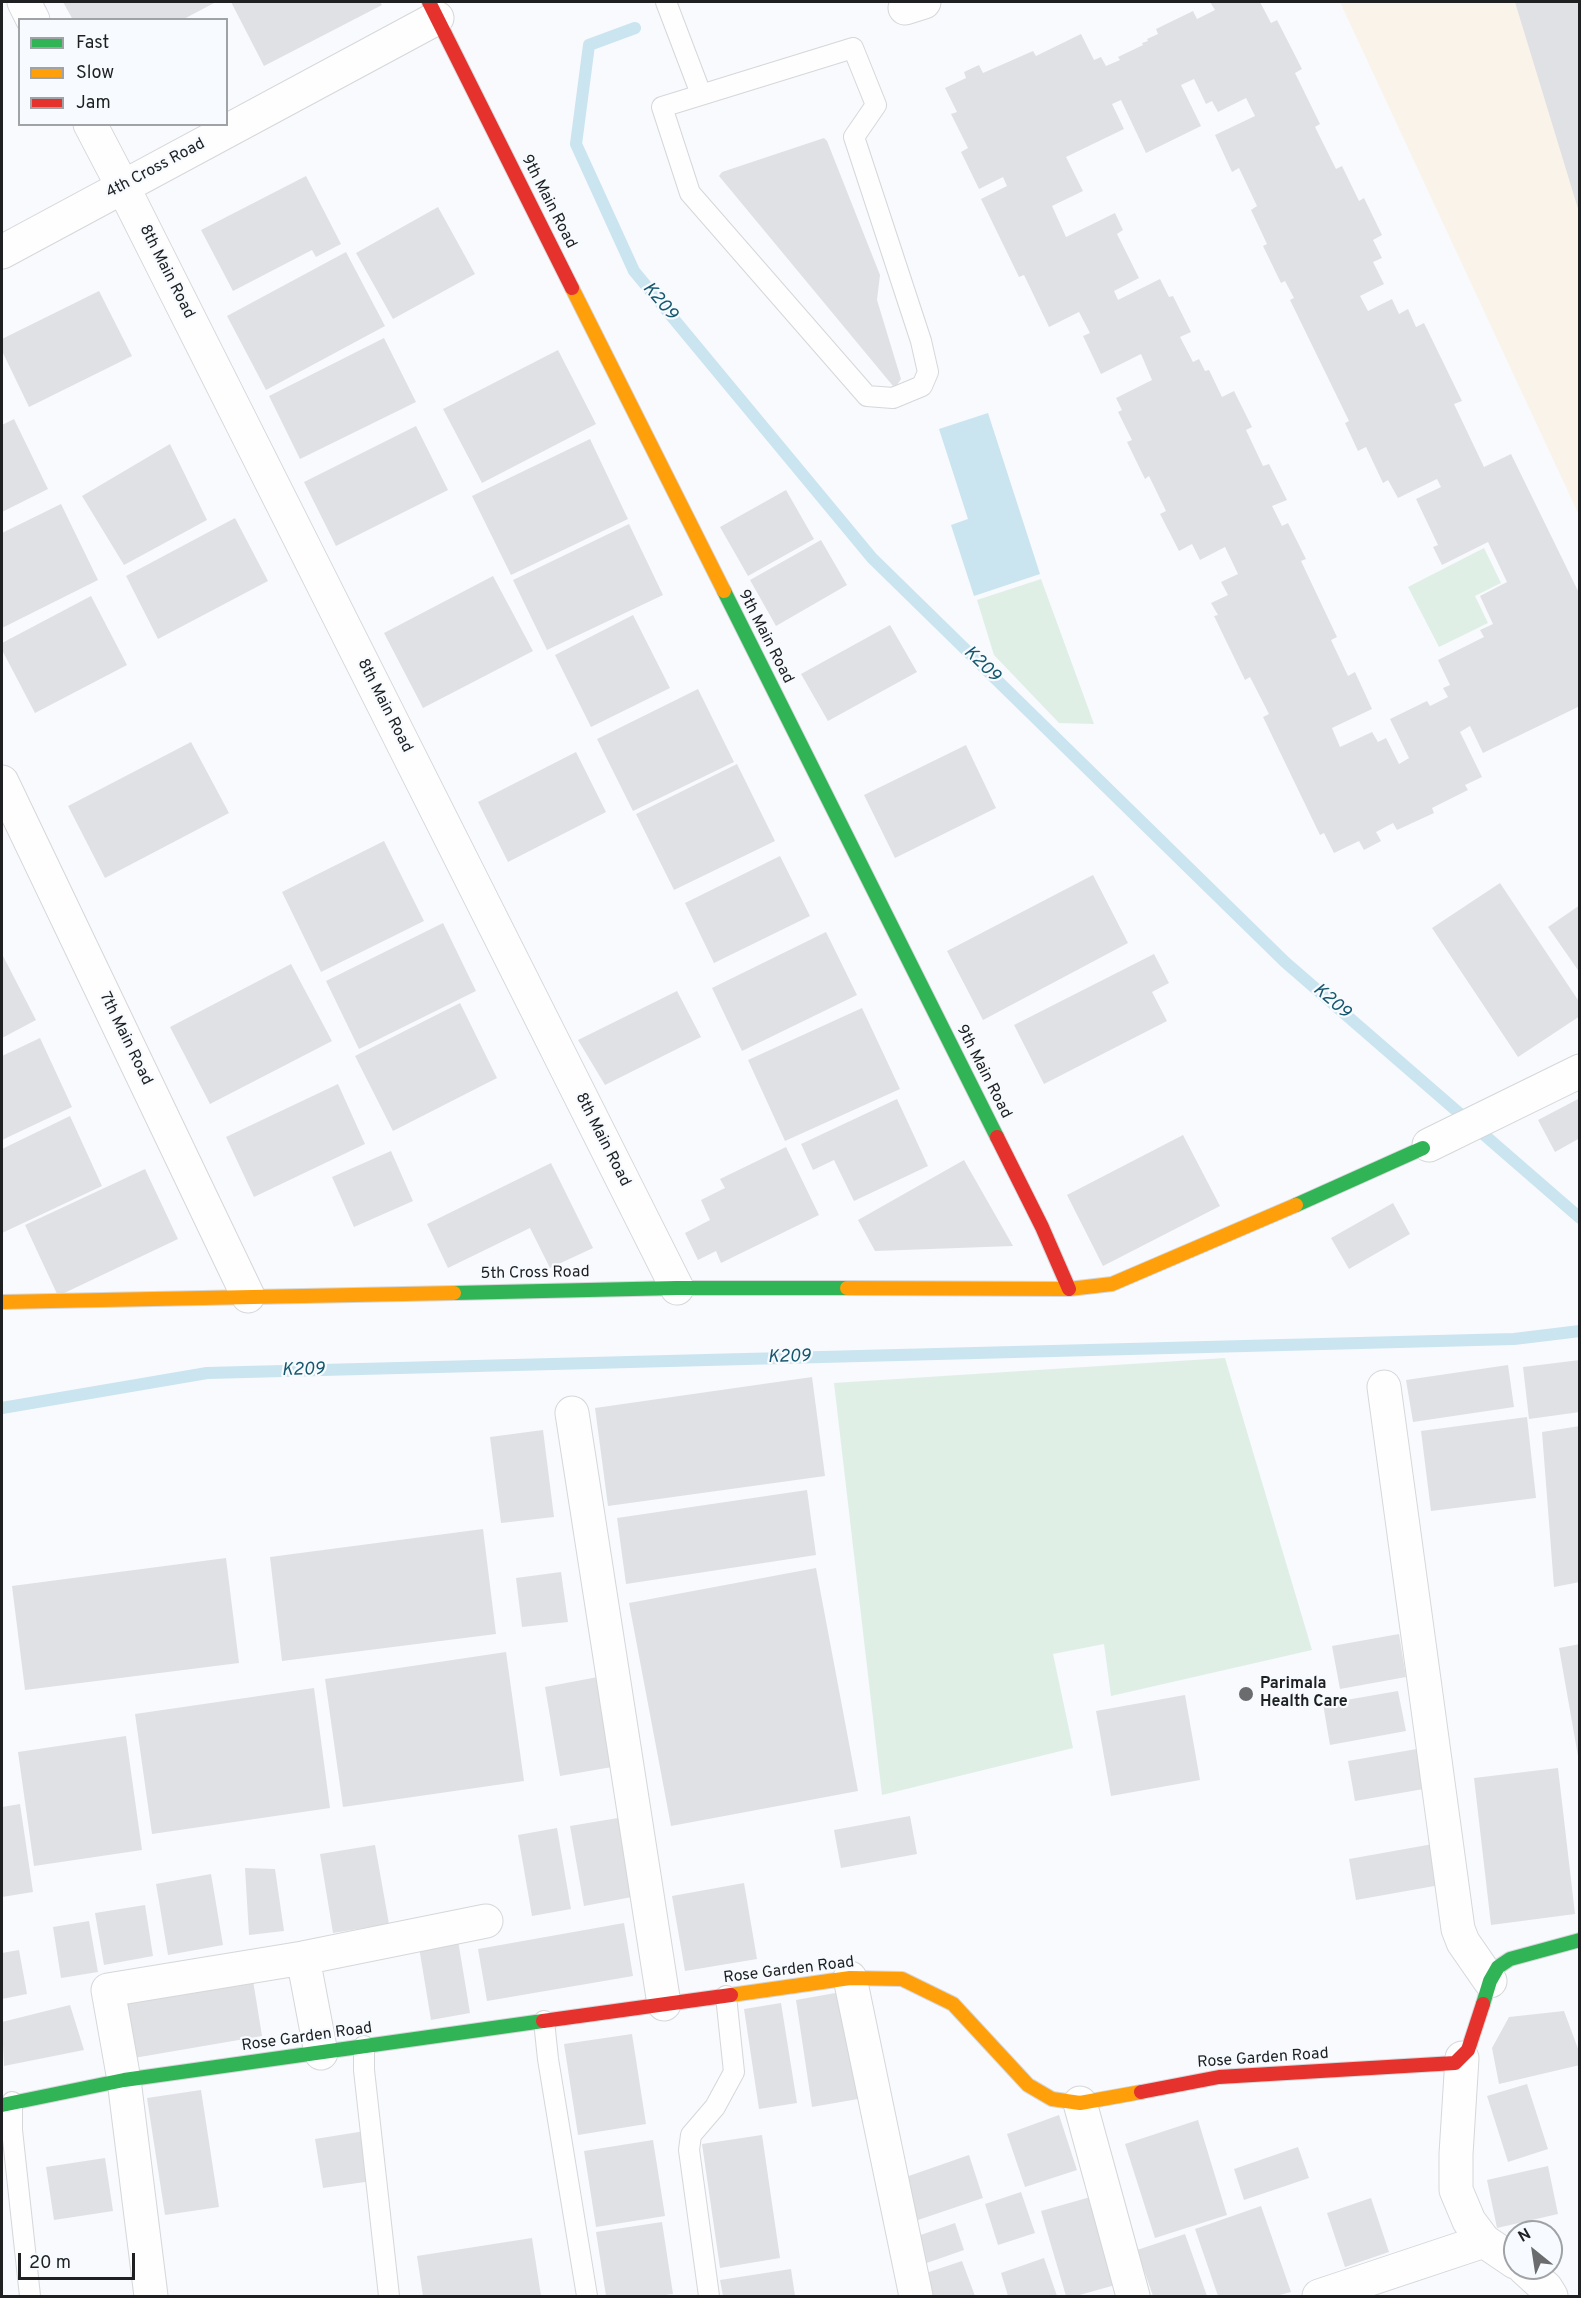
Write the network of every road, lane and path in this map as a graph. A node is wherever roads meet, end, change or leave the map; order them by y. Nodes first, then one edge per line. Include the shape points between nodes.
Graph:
1 (24, 2) edge
2 (666, 2) edge
3 (433, 10) edge
4 (32, 18) edge
5 (700, 94) junction
6 (91, 126) edge
7 (123, 186) junction
8 (2, 252) edge
9 (2, 782) edge
10 (1580, 1071) edge
11 (1426, 1146) joint
12 (677, 1288) junction
13 (1069, 1289) junction
14 (248, 1296) junction
15 (2, 1302) edge
16 (1384, 1388) dead end
17 (572, 1413) dead end
18 (486, 1921) dead end
19 (1580, 1940) edge
20 (303, 1958) junction
21 (849, 1978) junction
22 (1490, 1981) junction
23 (726, 1996) junction
24 (664, 2004) junction
25 (544, 2021) junction
26 (364, 2046) junction
27 (321, 2053) junction
28 (1462, 2058) junction
29 (124, 2080) junction
30 (1080, 2103) junction
31 (7, 2104) edge
32 (1484, 2241) junction
33 (1503, 2254) edge
34 (1537, 2280) edge
35 (30, 2296) edge
36 (151, 2296) edge
37 (389, 2296) edge
38 (587, 2296) edge
39 (710, 2296) edge
40 (916, 2296) edge
41 (1133, 2296) edge
42 (1319, 2296) edge
43 (1551, 2296) edge

1 - 4 street
2 - 5 lane
3 - 7 street, 4th Cross Road
3 - 13 street, 9th Main Road via 1042,1227
5 - 5 lane via 853,48 876,105 854,137 921,341 928,372 922,386 892,398 867,396 690,193 662,107
6 - 7 street, 8th Main Road
7 - 8 street, 4th Cross Road
7 - 12 street, 8th Main Road
9 - 14 street, 7th Main Road
10 - 11 street
11 - 13 street, 5th Cross Road via 1112,1284
12 - 13 street, 5th Cross Road
12 - 14 street, 5th Cross Road
14 - 15 street, 5th Cross Road
16 - 22 street via 1458,1929
17 - 24 street
18 - 20 street
19 - 22 street via 1510,1959 1498,1967
20 - 27 street
20 - 29 street via 108,1990
21 - 23 street, Rose Garden Road
21 - 30 street, Rose Garden Road via 902,1979 926,1989 953,2004 1028,2085 1052,2099
21 - 40 street
22 - 28 street
23 - 24 street, Rose Garden Road
23 - 39 lane via 734,2072 715,2107 691,2135 689,2150
24 - 25 street, Rose Garden Road
25 - 26 street, Rose Garden Road
25 - 38 lane
26 - 27 street, Rose Garden Road
26 - 37 lane
27 - 29 street, Rose Garden Road
28 - 30 street, Rose Garden Road via 1455,2063 1219,2077
28 - 32 street via 1456,2190 1469,2221
29 - 31 street, Rose Garden Road
29 - 36 street
30 - 41 street
31 - 35 lane
32 - 33 street
32 - 42 street
34 - 43 street

